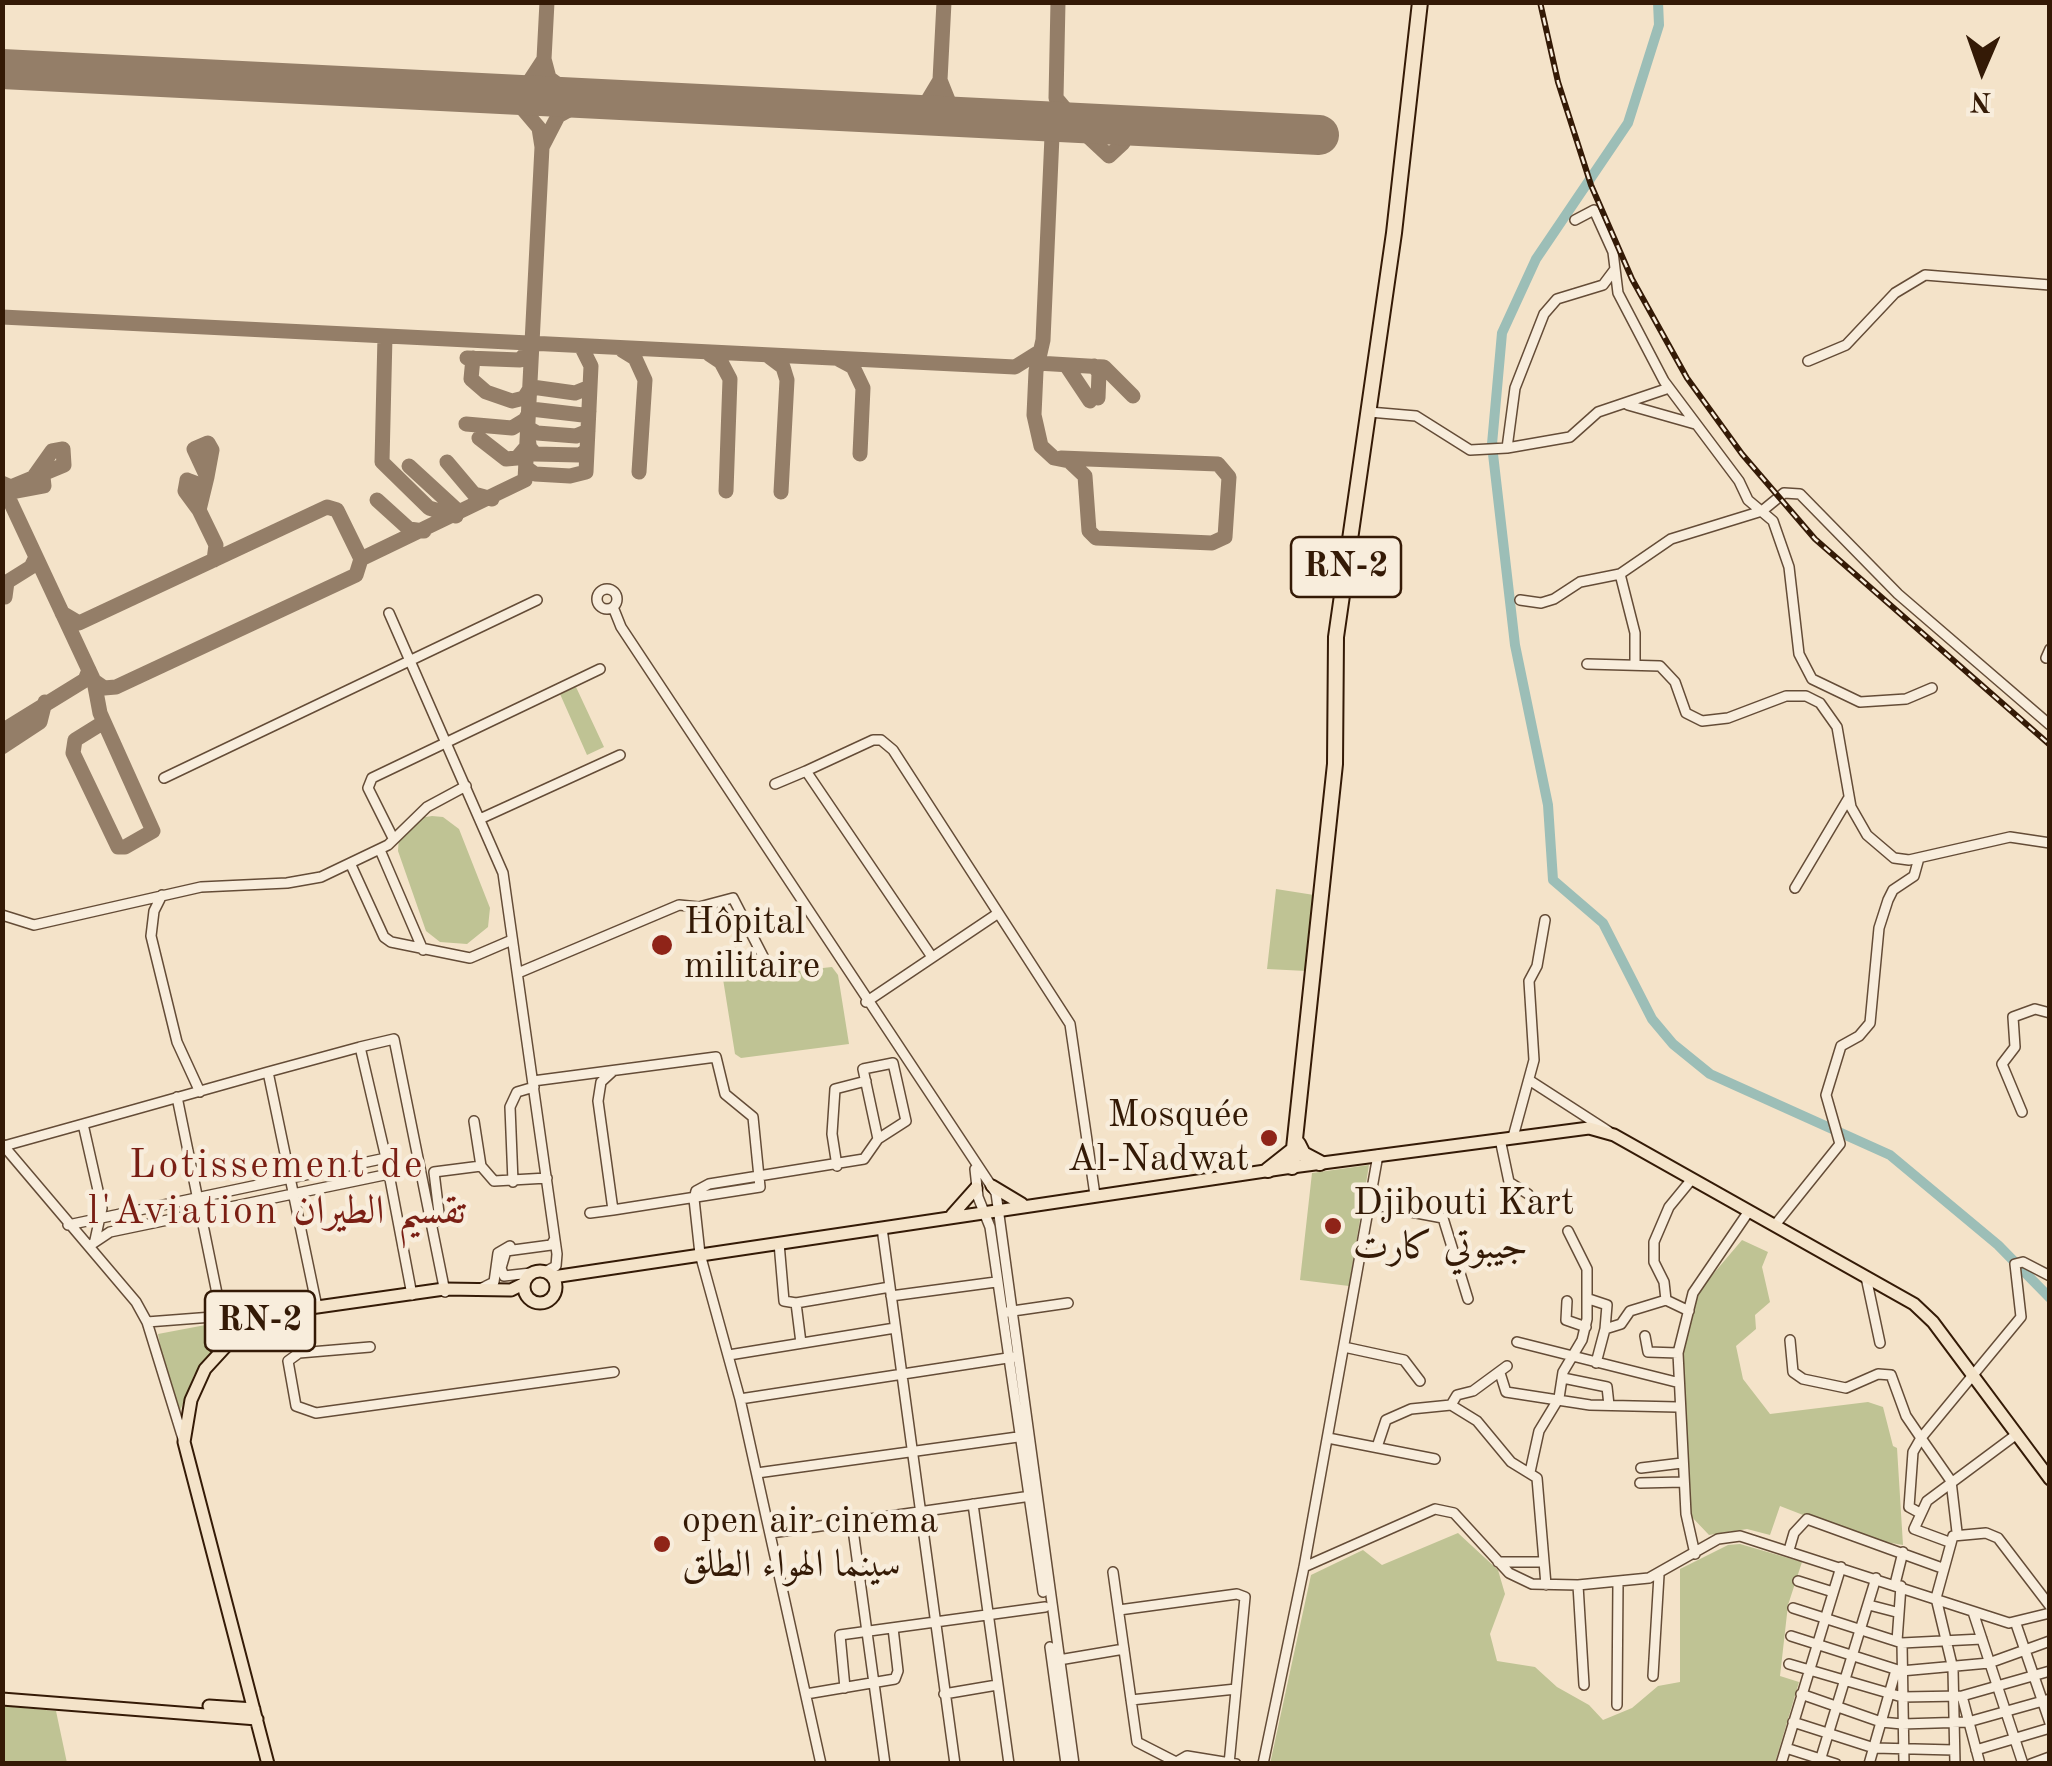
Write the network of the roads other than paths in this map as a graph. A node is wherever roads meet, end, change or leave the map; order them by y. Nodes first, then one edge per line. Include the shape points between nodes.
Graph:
1 (1420, 2) edge
2 (1575, 220) dead end
3 (1616, 267) junction
4 (2050, 285) edge
5 (1808, 361) dead end
6 (1669, 388) junction
7 (1625, 404) junction
8 (1370, 412) junction
9 (1698, 424) junction
10 (1507, 448) junction
11 (1762, 511) junction
12 (1620, 574) junction
13 (537, 600) dead end
14 (1520, 600) dead end
15 (608, 607) dead end
16 (389, 613) dead end
17 (406, 659) junction
18 (1635, 662) junction
19 (1587, 664) dead end
20 (600, 670) dead end
21 (1812, 679) junction
22 (1932, 688) dead end
23 (1806, 696) junction
24 (2050, 725) edge
25 (446, 739) junction
26 (620, 755) dead end
27 (806, 771) junction
28 (164, 778) dead end
29 (775, 784) dead end
30 (466, 786) junction
31 (1848, 799) junction
32 (482, 818) junction
33 (392, 836) junction
34 (2050, 843) edge
35 (380, 850) junction
36 (1920, 858) junction
37 (350, 865) junction
38 (1795, 888) dead end
39 (162, 895) junction
40 (997, 914) junction
41 (2, 915) edge
42 (1545, 920) dead end
43 (512, 940) junction
44 (423, 950) junction
45 (932, 956) junction
46 (767, 964) dead end
47 (518, 973) junction
48 (866, 1002) junction
49 (2050, 1013) edge
50 (360, 1047) junction
51 (613, 1071) junction
52 (268, 1072) junction
53 (866, 1080) junction
54 (1529, 1080) junction
55 (533, 1084) junction
56 (200, 1092) junction
57 (176, 1097) junction
58 (2022, 1112) dead end
59 (474, 1121) dead end
60 (83, 1124) junction
61 (1614, 1135) junction
62 (1506, 1138) junction
63 (878, 1139) junction
64 (1296, 1142) junction
65 (3, 1145) edge
66 (1378, 1155) junction
67 (386, 1158) junction
68 (1306, 1165) junction
69 (481, 1166) junction
70 (837, 1166) junction
71 (974, 1166) junction
72 (1268, 1170) junction
73 (389, 1174) junction
74 (759, 1177) junction
75 (292, 1178) junction
76 (547, 1178) junction
77 (1692, 1179) junction
78 (514, 1182) junction
79 (992, 1186) junction
80 (976, 1188) junction
81 (296, 1194) junction
82 (1528, 1194) dead end
83 (1095, 1195) junction
84 (197, 1197) junction
85 (694, 1199) junction
86 (1369, 1204) junction
87 (1026, 1205) junction
88 (613, 1210) junction
89 (991, 1211) junction
90 (1749, 1211) junction
91 (200, 1212) junction
92 (590, 1213) dead end
93 (102, 1217) junction
94 (949, 1218) junction
95 (440, 1221) dead end
96 (68, 1225) junction
97 (1775, 1225) junction
98 (882, 1228) junction
99 (1568, 1231) dead end
100 (555, 1237) junction
101 (779, 1242) junction
102 (92, 1243) junction
103 (700, 1254) junction
104 (609, 1269) junction
105 (1866, 1274) junction
106 (545, 1275) junction
107 (2050, 1276) edge
108 (996, 1282) junction
109 (480, 1289) junction
110 (890, 1291) junction
111 (442, 1292) junction
112 (412, 1294) junction
113 (554, 1295) junction
114 (527, 1298) junction
115 (1468, 1299) dead end
116 (1589, 1299) junction
117 (1567, 1300) dead end
118 (1666, 1300) junction
119 (796, 1303) junction
120 (1068, 1304) dead end
121 (317, 1307) junction
122 (1689, 1311) junction
123 (282, 1312) junction
124 (1005, 1312) junction
125 (222, 1318) junction
126 (147, 1322) junction
127 (1586, 1327) junction
128 (896, 1328) junction
129 (1605, 1329) junction
130 (1645, 1336) dead end
131 (1790, 1340) dead end
132 (1518, 1342) dead end
133 (801, 1343) junction
134 (1880, 1343) dead end
135 (370, 1347) dead end
136 (1344, 1348) junction
137 (1678, 1353) junction
138 (729, 1355) junction
139 (1573, 1355) junction
140 (1012, 1358) junction
141 (1596, 1363) junction
142 (614, 1372) dead end
143 (900, 1375) junction
144 (1974, 1376) junction
145 (1563, 1378) junction
146 (1420, 1380) dead end
147 (1676, 1382) junction
148 (1559, 1398) junction
149 (740, 1399) junction
150 (1451, 1404) junction
151 (1608, 1406) junction
152 (1677, 1407) junction
153 (2017, 1434) junction
154 (1024, 1436) junction
155 (1328, 1438) junction
156 (1921, 1438) junction
157 (184, 1442) junction
158 (1377, 1447) junction
159 (910, 1450) junction
160 (1435, 1459) dead end
161 (1682, 1463) junction
162 (1641, 1468) dead end
163 (1530, 1472) junction
164 (757, 1474) junction
165 (2050, 1479) edge
166 (1683, 1482) junction
167 (1951, 1482) junction
168 (1640, 1483) dead end
169 (1033, 1496) junction
170 (973, 1504) junction
171 (918, 1512) junction
172 (1920, 1512) junction
173 (852, 1522) junction
174 (1957, 1532) junction
175 (771, 1533) junction
176 (1949, 1542) junction
177 (1788, 1550) junction
178 (1903, 1552) junction
179 (1695, 1554) junction
180 (1498, 1562) junction
181 (1544, 1562) junction
182 (1304, 1567) junction
183 (1841, 1567) junction
184 (1942, 1568) junction
185 (1114, 1572) dead end
186 (1659, 1574) junction
187 (1876, 1578) junction
188 (1798, 1581) dead end
189 (1618, 1583) junction
190 (1546, 1585) junction
191 (1578, 1585) junction
192 (1898, 1585) junction
193 (1833, 1592) junction
194 (1936, 1598) junction
195 (1869, 1605) junction
196 (1045, 1607) junction
197 (1793, 1608) dead end
198 (1119, 1610) junction
199 (2050, 1610) edge
200 (1896, 1612) junction
201 (1973, 1612) junction
202 (988, 1615) junction
203 (1824, 1619) junction
204 (933, 1622) junction
205 (2016, 1624) junction
206 (893, 1628) junction
207 (867, 1631) junction
208 (1860, 1631) junction
209 (1791, 1636) dead end
210 (1982, 1640) junction
211 (2050, 1641) edge
212 (1900, 1642) junction
213 (1948, 1643) junction
214 (1816, 1644) junction
215 (1124, 1649) junction
216 (2024, 1650) junction
217 (1852, 1655) junction
218 (1056, 1660) junction
219 (1989, 1663) junction
220 (1789, 1664) dead end
221 (1953, 1669) junction
222 (1808, 1670) junction
223 (1898, 1671) junction
224 (2050, 1671) edge
225 (1653, 1676) dead end
226 (2034, 1676) junction
227 (1843, 1682) junction
228 (874, 1684) junction
229 (1584, 1685) dead end
230 (997, 1686) junction
231 (846, 1688) junction
232 (1236, 1689) junction
233 (1998, 1689) junction
234 (2, 1691) edge
235 (806, 1694) junction
236 (944, 1694) junction
237 (1800, 1694) junction
238 (1889, 1696) junction
239 (1958, 1697) junction
240 (50, 1698) junction
241 (1902, 1698) junction
242 (2, 1699) edge
243 (1132, 1700) junction
244 (2046, 1700) edge
245 (1617, 1705) dead end
246 (1836, 1707) junction
247 (255, 1714) junction
248 (2006, 1714) junction
249 (1793, 1722) junction
250 (1880, 1722) junction
251 (1968, 1722) junction
252 (1953, 1723) junction
253 (1902, 1724) junction
254 (2050, 1725) edge
255 (1828, 1733) junction
256 (2014, 1740) junction
257 (1786, 1748) junction
258 (1874, 1748) junction
259 (1954, 1750) junction
260 (1976, 1750) junction
261 (1904, 1752) junction
262 (2050, 1757) edge
263 (1820, 1761) edge
264 (1176, 1763) edge
265 (1231, 1763) edge
266 (268, 1764) edge
267 (821, 1764) edge
268 (885, 1764) edge
269 (955, 1764) edge
270 (1010, 1764) edge
271 (1066, 1764) edge
272 (1074, 1764) edge
273 (1263, 1764) edge
274 (1781, 1764) edge
275 (1836, 1764) edge
276 (1868, 1764) edge
277 (1904, 1764) edge
278 (1954, 1764) edge
279 (1980, 1764) edge
280 (2023, 1764) edge
281 (2030, 1764) edge

1 - 8 highway, RN-2
2 - 3 street via 1594,210
3 - 6 street via 1626,313
3 - 10 street via 1603,284 1557,300 1544,314 1516,388
4 - 5 street via 1924,275 1895,293 1846,345
6 - 7 street
6 - 9 street
7 - 9 street
7 - 10 street via 1598,412 1570,437
8 - 10 street via 1416,416 1470,450
8 - 64 highway, RN-2 via 1336,637 1335,764
9 - 11 street
11 - 12 street via 1670,539
11 - 21 street via 1784,544 1794,631
11 - 24 street via 1784,493 1800,494 1898,594
12 - 14 street via 1580,582 1547,602
12 - 18 street
13 - 17 street
15 - 48 street
16 - 17 street
17 - 25 street
17 - 28 street
18 - 19 street
18 - 23 street via 1668,672 1686,714 1702,721 1743,713 1770,699
20 - 25 street
21 - 22 street via 1860,702
21 - 23 street
23 - 31 street via 1834,716
25 - 30 street
25 - 33 street via 372,778 368,788
26 - 32 street
27 - 29 street
27 - 40 street via 873,740 888,744
27 - 45 street
30 - 32 street
30 - 33 street
31 - 36 street via 1880,849 1901,860
31 - 38 street
32 - 43 street via 503,873
33 - 35 street
34 - 36 street via 2010,837
35 - 37 street
35 - 44 street
36 - 97 street via 1914,876 1888,900 1876,942 1870,1023 1841,1046 1826,1095 1840,1144
37 - 39 street via 287,883
37 - 44 street via 384,937
39 - 41 street via 34,924
39 - 56 street via 151,936 178,1042
40 - 45 street
40 - 83 street via 1070,1024
42 - 54 street via 1529,982
43 - 44 street via 470,958
43 - 47 street
45 - 48 street
46 - 47 street via 733,898 679,905
47 - 55 street
48 - 71 street
49 - 58 street via 2035,1009 2012,1017 2015,1047 2002,1064
50 - 52 street
50 - 67 street
50 - 111 street via 394,1039
51 - 55 street
51 - 74 street via 716,1058 725,1094 752,1117
51 - 88 street via 601,1082 598,1102
52 - 56 street
52 - 75 street
53 - 63 street
53 - 63 street via 864,1068 893,1063 906,1121
53 - 70 street via 835,1090
54 - 61 street
54 - 62 street
55 - 76 street
55 - 78 street via 517,1092 510,1107
56 - 57 street
57 - 60 street
57 - 84 street
59 - 69 street
60 - 65 street
60 - 93 street
61 - 62 main road via 1580,1127
61 - 77 main road
62 - 66 main road
62 - 82 street via 1509,1182
63 - 70 street via 864,1159
64 - 68 highway, RN-2
64 - 68 highway
64 - 72 highway via 1286,1160
65 - 96 street
66 - 68 main road
66 - 86 street
67 - 73 street
67 - 75 street
68 - 72 main road, RN-2
69 - 78 street via 494,1181
69 - 95 street via 434,1172
70 - 74 street
71 - 79 street
71 - 80 street
72 - 83 main road, RN-2
73 - 81 street
73 - 112 street
74 - 85 street via 710,1184
75 - 81 street
75 - 84 street
76 - 78 street
76 - 100 street
77 - 90 main road
77 - 118 street via 1654,1242
79 - 87 main road
79 - 89 street
80 - 89 street
80 - 94 main road
81 - 91 street
81 - 121 street
83 - 87 main road, RN-2
84 - 91 street
84 - 93 street
85 - 88 street
85 - 103 street
86 - 115 street via 1443,1218
86 - 136 street
87 - 89 main road, RN-2
88 - 92 street
89 - 94 main road, RN-2
89 - 108 street
89 - 124 street
90 - 97 main road
90 - 122 street via 1698,1284
91 - 102 street
91 - 125 street
93 - 96 street
93 - 102 street
94 - 98 main road, RN-2
96 - 102 street
97 - 105 main road
98 - 101 main road, RN-2
98 - 110 street
99 - 116 street via 1587,1269
100 - 106 street
100 - 106 street via 551,1244 506,1251 501,1268 504,1276
100 - 109 street via 500,1250 495,1279
101 - 103 main road, RN-2
101 - 119 street via 784,1301
102 - 126 street
103 - 104 main road, RN-2
103 - 138 street
104 - 106 main road, RN-2
104 - 113 main road, RN-2
105 - 134 street
105 - 144 main road via 1933,1322
106 - 109 main road, RN-2 via 511,1290
106 - 113 main road
106 - 114 main road
107 - 144 street via 2015,1264 2021,1317
108 - 110 street
108 - 124 street
109 - 111 main road, RN-2
110 - 119 street
110 - 128 street
111 - 112 main road, RN-2
111 - 114 main road, RN-2
112 - 121 main road, RN-2
113 - 114 main road, RN-2 via 543,1304
116 - 127 street
116 - 129 street via 1607,1305
117 - 127 street via 1566,1320
118 - 122 street
118 - 129 street via 1630,1311 1621,1324
119 - 133 street
120 - 124 street
121 - 123 main road, RN-2
122 - 137 street
123 - 125 street
123 - 157 main road, RN-2 via 240,1332 205,1369
124 - 140 street
125 - 126 street
126 - 157 street
127 - 139 street
128 - 133 street
128 - 143 street
129 - 141 street
130 - 137 street via 1648,1352
131 - 156 street via 1795,1376 1846,1388 1891,1375
132 - 139 street
133 - 138 street
135 - 142 street via 288,1361 296,1406 316,1413
136 - 146 street via 1404,1360
136 - 155 street
137 - 147 street
138 - 149 street
139 - 141 street
139 - 145 street
140 - 143 street
140 - 154 street
141 - 147 street
143 - 149 street
143 - 159 street
144 - 153 main road
144 - 156 street
145 - 148 street
145 - 151 street via 1607,1387
147 - 152 street
148 - 150 street via 1503,1391 1504,1370
148 - 151 street
148 - 163 street via 1540,1431
149 - 164 street
150 - 158 street via 1394,1414 1381,1426
150 - 163 street
151 - 152 street
152 - 161 street
153 - 165 main road
153 - 167 street
154 - 159 street
154 - 169 street
155 - 158 street
155 - 182 street
156 - 167 street
156 - 172 street via 1914,1446 1908,1508
157 - 247 main road, RN-2
158 - 160 street
159 - 164 street
159 - 171 street
161 - 162 street
161 - 166 street
163 - 181 street via 1538,1482
164 - 175 street
166 - 168 street
166 - 179 street
167 - 172 street
167 - 174 street
169 - 170 street
169 - 196 street
169 - 218 street
170 - 171 street
170 - 202 street
171 - 173 street
171 - 204 street
172 - 176 street via 1917,1533
173 - 175 street
173 - 207 street
174 - 176 street
174 - 199 street via 1998,1538
175 - 235 street
176 - 184 street
177 - 178 street via 1807,1520
177 - 179 street via 1740,1536 1718,1539
177 - 183 street
178 - 184 street
178 - 192 street
179 - 186 street
180 - 181 street
180 - 182 street via 1462,1519 1436,1509
180 - 190 street via 1523,1582
181 - 190 street
182 - 273 street
183 - 187 street
183 - 193 street
184 - 194 street
185 - 198 street
186 - 189 street
186 - 225 street
187 - 192 street
187 - 195 street
188 - 193 street
189 - 191 street
189 - 245 street
190 - 191 street
191 - 229 street
192 - 194 street
192 - 200 street
193 - 203 street
194 - 201 street
194 - 213 street
195 - 200 street
195 - 208 street
196 - 202 street
196 - 218 street
197 - 203 street
198 - 215 street
198 - 232 street via 1243,1595
199 - 205 street
200 - 212 street
201 - 205 street
201 - 210 street
202 - 204 street
202 - 230 street
203 - 208 street
203 - 214 street
204 - 206 street
204 - 236 street
205 - 216 street
206 - 207 street
206 - 228 street via 897,1676
207 - 228 street
207 - 231 street via 839,1638
208 - 212 street
208 - 217 street
209 - 214 street
210 - 213 street
210 - 219 street
211 - 216 street
212 - 213 street
212 - 223 street
213 - 221 street
214 - 217 street
214 - 222 street
215 - 218 street
215 - 243 street
216 - 219 street
216 - 226 street
217 - 223 street
217 - 227 street
218 - 271 street
218 - 272 street
219 - 221 street
219 - 233 street
220 - 222 street
221 - 223 street
221 - 239 street
222 - 227 street
222 - 237 street
223 - 238 street
223 - 241 street
224 - 226 street
226 - 233 street
226 - 244 street
227 - 238 street
227 - 246 street
228 - 231 street
228 - 268 street
230 - 236 street
230 - 270 street
231 - 235 street
232 - 243 street
232 - 265 street
233 - 239 street
233 - 248 street
234 - 240 main road
235 - 267 street
236 - 269 street
237 - 246 street
237 - 249 street
238 - 241 street
238 - 250 street
239 - 241 street
239 - 251 street
239 - 252 street
240 - 242 main road
240 - 247 main road
241 - 253 street
243 - 264 street via 1139,1746
244 - 248 street
244 - 254 street
246 - 250 street
246 - 255 street
247 - 266 main road, RN-2
248 - 251 street
248 - 256 street
249 - 255 street
249 - 257 street
250 - 253 street
250 - 258 street
251 - 252 street
251 - 260 street
252 - 253 street
252 - 259 street
253 - 261 street
254 - 256 street
255 - 258 street
255 - 263 street
256 - 260 street
256 - 280 street
257 - 263 street
257 - 274 street
258 - 261 street
258 - 276 street
259 - 261 street
259 - 278 street
260 - 279 street
261 - 277 street
262 - 281 street
263 - 275 street
264 - 265 street via 1186,1756

